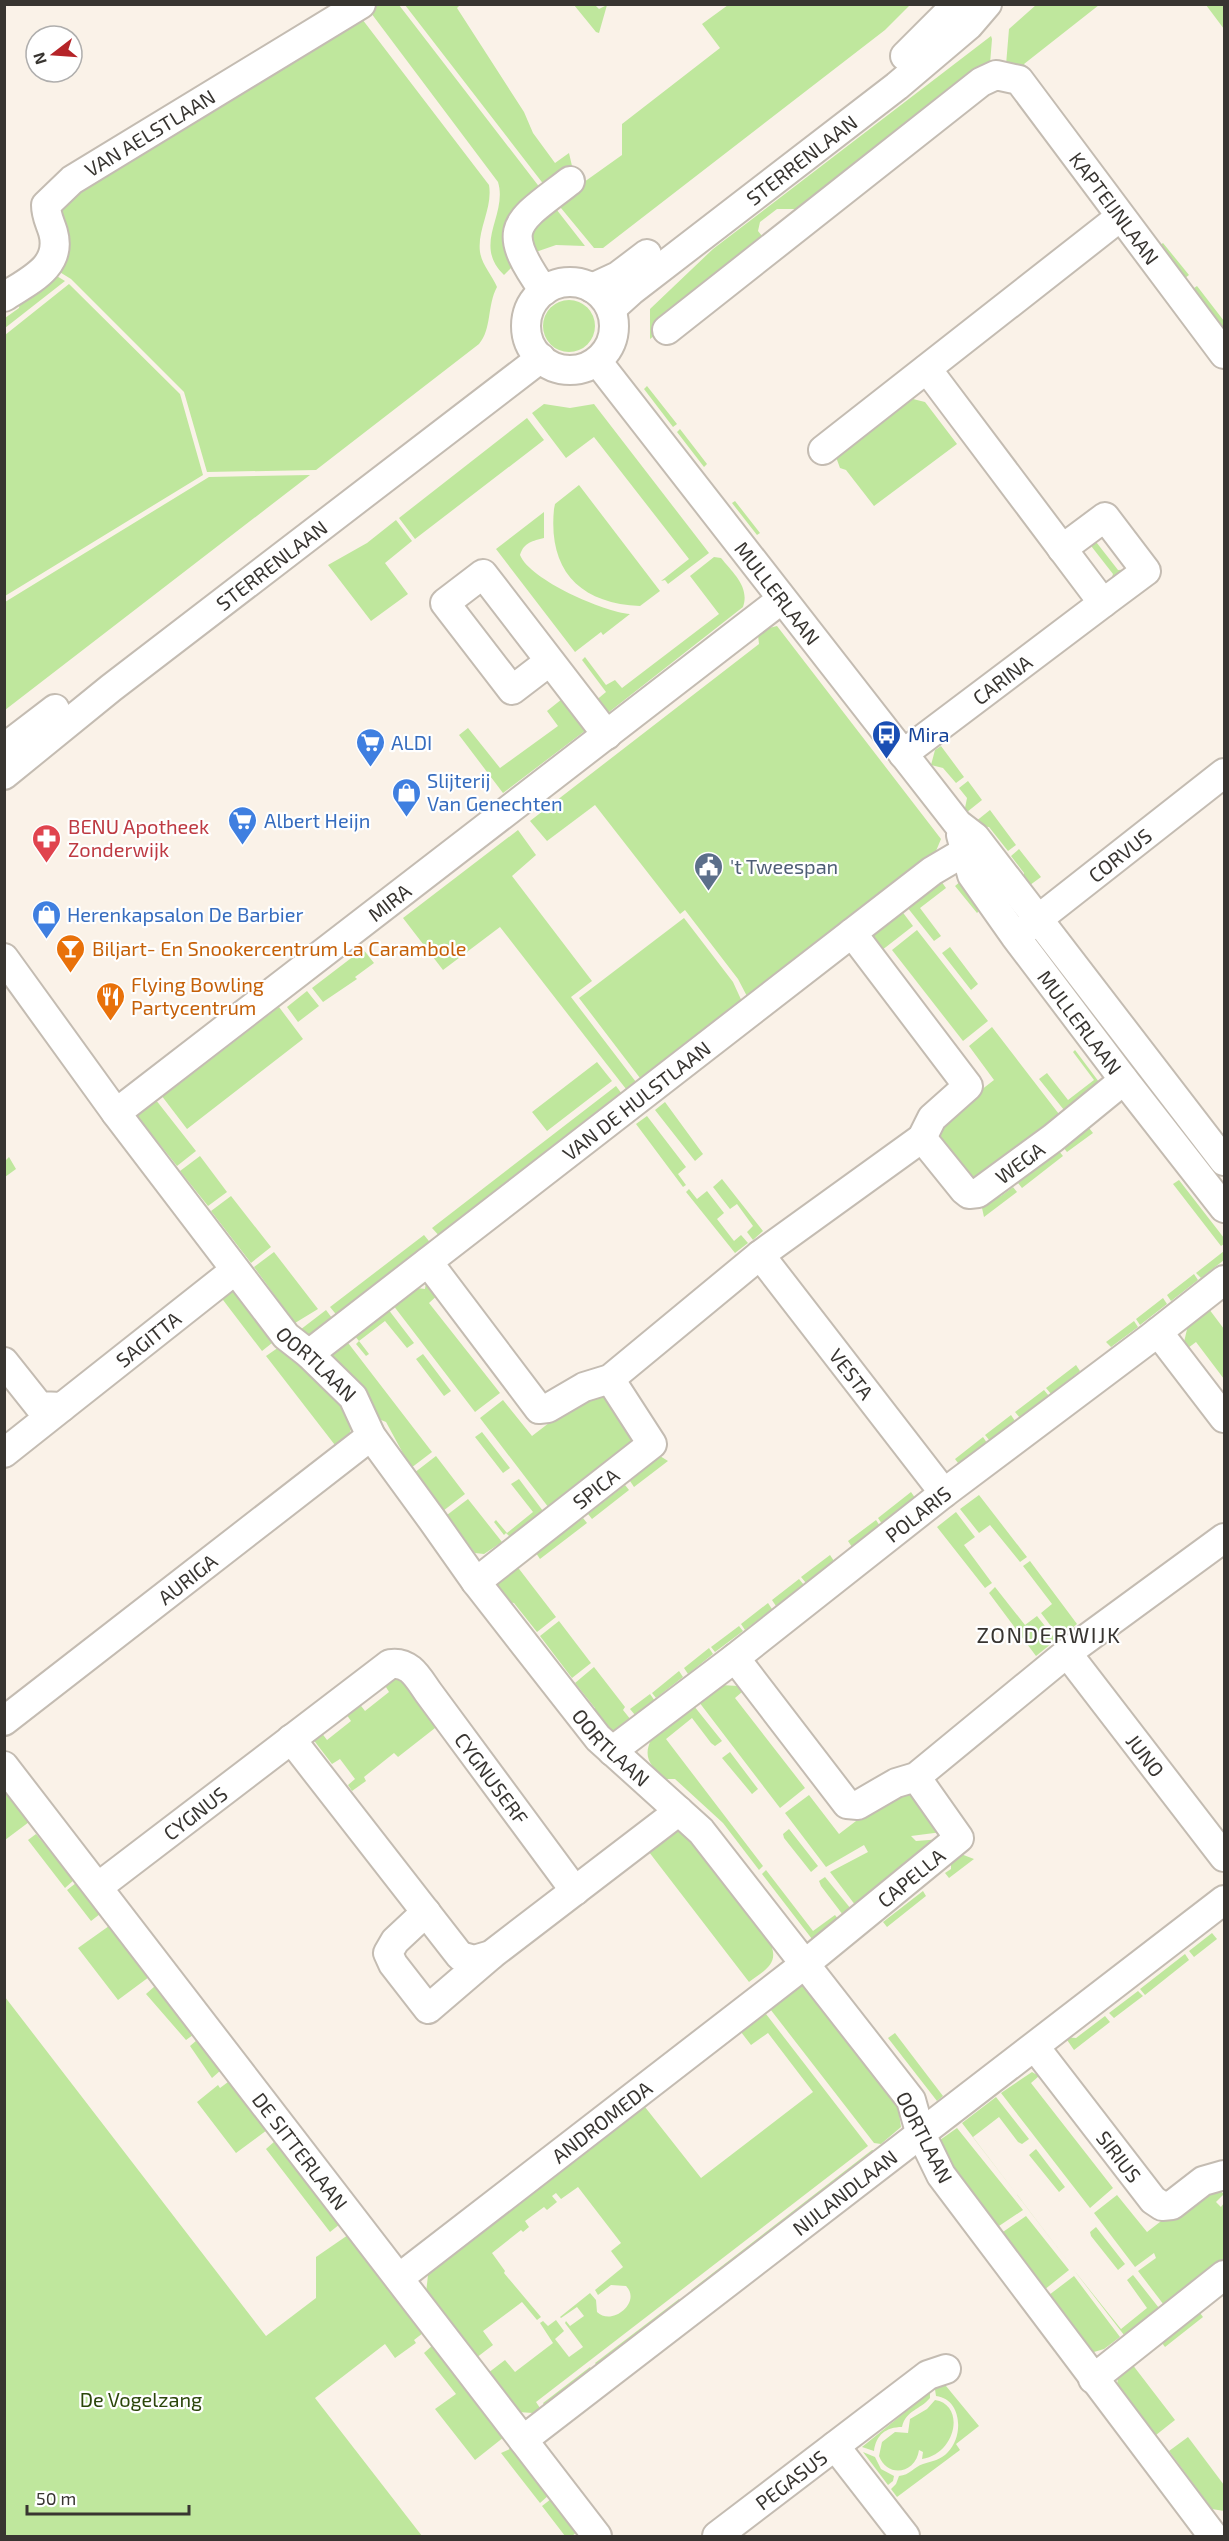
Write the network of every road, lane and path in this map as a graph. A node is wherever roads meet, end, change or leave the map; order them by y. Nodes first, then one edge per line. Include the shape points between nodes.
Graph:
1 (361, 4) edge
2 (957, 4) edge
3 (987, 4) edge
4 (570, 181) dead end
5 (1120, 218) junction
6 (592, 288) junction
7 (544, 291) junction
8 (4, 297) edge
9 (611, 309) junction
10 (667, 330) dead end
11 (536, 352) junction
12 (1224, 354) edge
13 (597, 361) junction
14 (927, 369) junction
15 (823, 450) dead end
16 (1062, 549) junction
17 (782, 600) junction
18 (1103, 603) junction
19 (550, 661) dead end
20 (607, 735) junction
21 (4, 748) edge
22 (903, 754) junction
23 (1224, 773) edge
24 (4, 775) edge
25 (962, 838) junction
26 (1038, 920) junction
27 (852, 933) junction
28 (1015, 936) junction
29 (4, 958) edge
30 (1124, 1080) junction
31 (116, 1113) junction
32 (922, 1138) junction
33 (1224, 1161) edge
34 (1224, 1208) edge
35 (760, 1255) junction
36 (428, 1262) junction
37 (234, 1271) junction
38 (1224, 1280) edge
39 (1158, 1332) junction
40 (309, 1354) junction
41 (4, 1362) edge
42 (609, 1379) junction
43 (62, 1407) junction
44 (1224, 1418) edge
45 (371, 1436) junction
46 (4, 1453) edge
47 (944, 1493) junction
48 (1224, 1538) edge
49 (476, 1582) junction
50 (1067, 1653) junction
51 (735, 1658) junction
52 (409, 1666) joint
53 (4, 1720) edge
54 (291, 1738) junction
55 (612, 1751) junction
56 (4, 1766) edge
57 (916, 1777) junction
58 (679, 1811) junction
59 (1224, 1857) edge
60 (98, 1887) junction
61 (575, 1891) junction
62 (1224, 1900) edge
63 (426, 1912) junction
64 (491, 1955) junction
65 (805, 1964) junction
66 (1035, 2048) junction
67 (920, 2133) junction
68 (1224, 2175) edge
69 (1224, 2275) edge
70 (399, 2278) junction
71 (946, 2369) dead end
72 (1093, 2379) junction
73 (523, 2440) junction
74 (835, 2446) junction
75 (597, 2536) edge
76 (717, 2536) edge
77 (905, 2536) edge
78 (1213, 2536) edge

1 - 8 street, VAN AELSTLAAN via 72,180 46,205 54,249 48,267
2 - 6 street, STERRENLAAN via 884,74 618,276
3 - 9 street, STERRENLAAN via 969,25 897,87
4 - 7 street via 524,217 517,232 524,262
5 - 10 street, KAPTEIJNLAAN via 1019,80 996,75 971,89
5 - 12 street, KAPTEIJNLAAN
5 - 14 street
6 - 7 street via 573,282
6 - 9 street
7 - 11 street via 528,315 527,330
9 - 13 street via 613,337
11 - 13 street via 549,364 568,370
11 - 21 street, STERRENLAAN
11 - 24 street, STERRENLAAN
13 - 17 street, MULLERLAAN
14 - 15 street
14 - 16 street
16 - 18 street
16 - 18 street, CARINA via 1105,517 1146,571
17 - 20 street, MIRA
17 - 22 street, MULLERLAAN
18 - 22 street, CARINA
19 - 20 street
20 - 31 street, MIRA
22 - 25 street, MULLERLAAN
23 - 26 street, CORVUS
25 - 26 street, MULLERLAAN via 975,837
25 - 27 street, VAN DE HULSTLAAN via 932,871
25 - 28 street, MULLERLAAN via 972,875
26 - 28 street, CORVUS
26 - 33 street, MULLERLAAN
27 - 32 street via 968,1086 932,1118
27 - 36 street, VAN DE HULSTLAAN
28 - 30 street, MULLERLAAN
29 - 31 street, OORTLAAN
30 - 32 street, WEGA via 978,1193 964,1190
30 - 34 street, MULLERLAAN
31 - 37 street, OORTLAAN
32 - 35 street
35 - 42 street
35 - 47 street, VESTA
36 - 40 street, VAN DE HULSTLAAN
36 - 42 street via 539,1409
37 - 40 street, OORTLAAN via 286,1336
37 - 43 street, SAGITTA
38 - 39 street, POLARIS
39 - 44 street
39 - 47 street, POLARIS
40 - 45 street, OORTLAAN via 353,1397
41 - 43 street via 39,1406
42 - 49 street, SPICA via 652,1444
43 - 46 street, SAGITTA
45 - 49 street, OORTLAAN
45 - 53 street, AURIGA
47 - 51 street, POLARIS
48 - 50 street
49 - 55 street, OORTLAAN
50 - 57 street
50 - 59 street, JUNO
51 - 55 street, POLARIS
51 - 57 street via 847,1804 858,1805 896,1783
52 - 54 street, CYGNUS via 390,1664
52 - 61 street, CYGNUSERF
54 - 60 street, CYGNUS
54 - 63 street
55 - 58 street, OORTLAAN
56 - 60 street, DE SITTERLAAN
57 - 65 street, CAPELLA via 959,1838
58 - 61 street
58 - 65 street, OORTLAAN via 701,1831
60 - 70 street, DE SITTERLAAN
61 - 64 street
62 - 66 street, NIJLANDLAAN
63 - 64 street via 460,1956 474,1960
63 - 64 street via 395,1941 388,1953 428,2009
65 - 67 street, OORTLAAN via 911,2100
65 - 70 street, ANDROMEDA
66 - 67 street, NIJLANDLAAN
66 - 68 street, SIRIUS via 1153,2200 1162,2206 1172,2205 1203,2181
67 - 72 street, OORTLAAN via 941,2175
67 - 73 street, NIJLANDLAAN
69 - 72 street
70 - 73 street, DE SITTERLAAN
71 - 74 street, PEGASUS via 928,2375
72 - 78 street, OORTLAAN
73 - 75 street, DE SITTERLAAN
74 - 76 street, PEGASUS
74 - 77 street, PEGASUS

